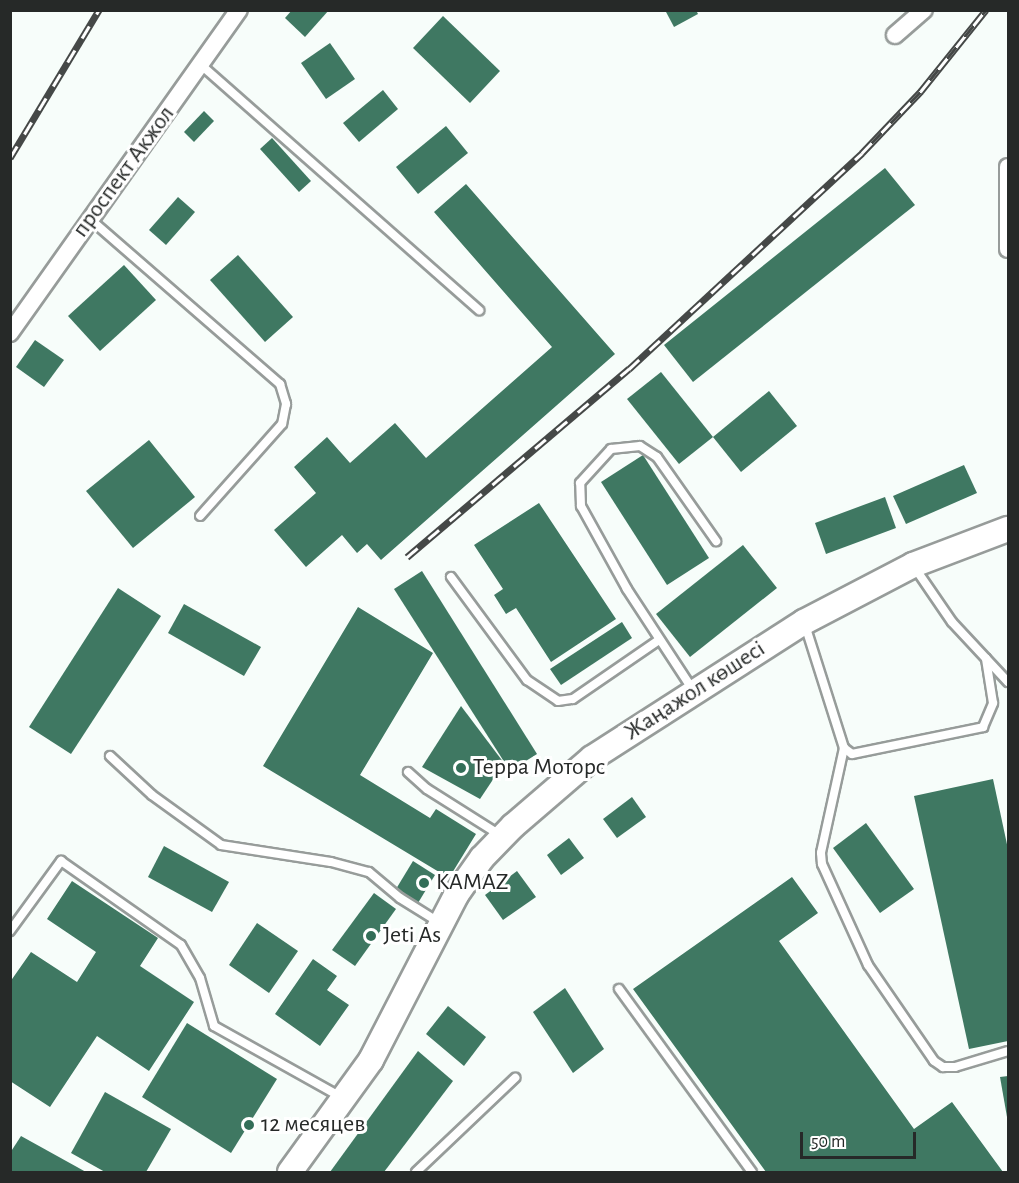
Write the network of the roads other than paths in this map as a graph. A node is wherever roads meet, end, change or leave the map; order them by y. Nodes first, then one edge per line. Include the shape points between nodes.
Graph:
1 (239, 10) edge
2 (924, 10) edge
3 (895, 35) dead end
4 (201, 65) junction
5 (1008, 167) edge
6 (90, 219) junction
7 (1008, 249) edge
8 (479, 310) dead end
9 (10, 333) edge
10 (200, 516) dead end
11 (1008, 529) edge
12 (716, 541) dead end
13 (913, 565) junction
14 (451, 577) dead end
15 (804, 622) junction
16 (659, 640) junction
17 (986, 659) junction
18 (1008, 682) edge
19 (694, 690) junction
20 (844, 748) junction
21 (110, 756) dead end
22 (408, 772) dead end
23 (503, 837) junction
24 (443, 924) junction
25 (10, 931) edge
26 (620, 989) dead end
27 (1008, 1051) edge
28 (514, 1078) dead end
29 (343, 1098) junction
30 (290, 1173) edge
31 (416, 1173) edge
32 (752, 1173) edge

1 - 4 street, проспект Акжол
2 - 3 street
4 - 6 street, проспект Акжол
4 - 8 lane
5 - 7 street
6 - 9 street, проспект Акжол
6 - 10 lane via 280,384 286,404 282,424
11 - 13 main road, Жаңажол көшесі
12 - 16 lane via 657,457 640,447 611,449 580,483 581,506
13 - 15 main road, Жаңажол көшесі
13 - 17 lane via 952,622
14 - 16 lane via 527,680 558,701 573,699
15 - 19 main road, Жаңажол көшесі
15 - 20 lane
16 - 19 lane
17 - 18 lane
17 - 20 lane via 993,704 983,727 863,754 852,754
19 - 23 main road, Жаңажол көшесі via 592,758
20 - 27 lane via 821,853 822,864 868,965 934,1061 955,1067
21 - 24 lane via 152,795 221,845 331,862 369,872 400,898
22 - 23 lane via 427,789
23 - 24 main road, Жаңажол көшесі via 456,895
24 - 29 main road, Жаңажол көшесі via 371,1060
25 - 29 lane via 61,861 181,945 200,978 214,1026
26 - 32 lane
28 - 31 lane
29 - 30 main road, Жаңажол көшесі

